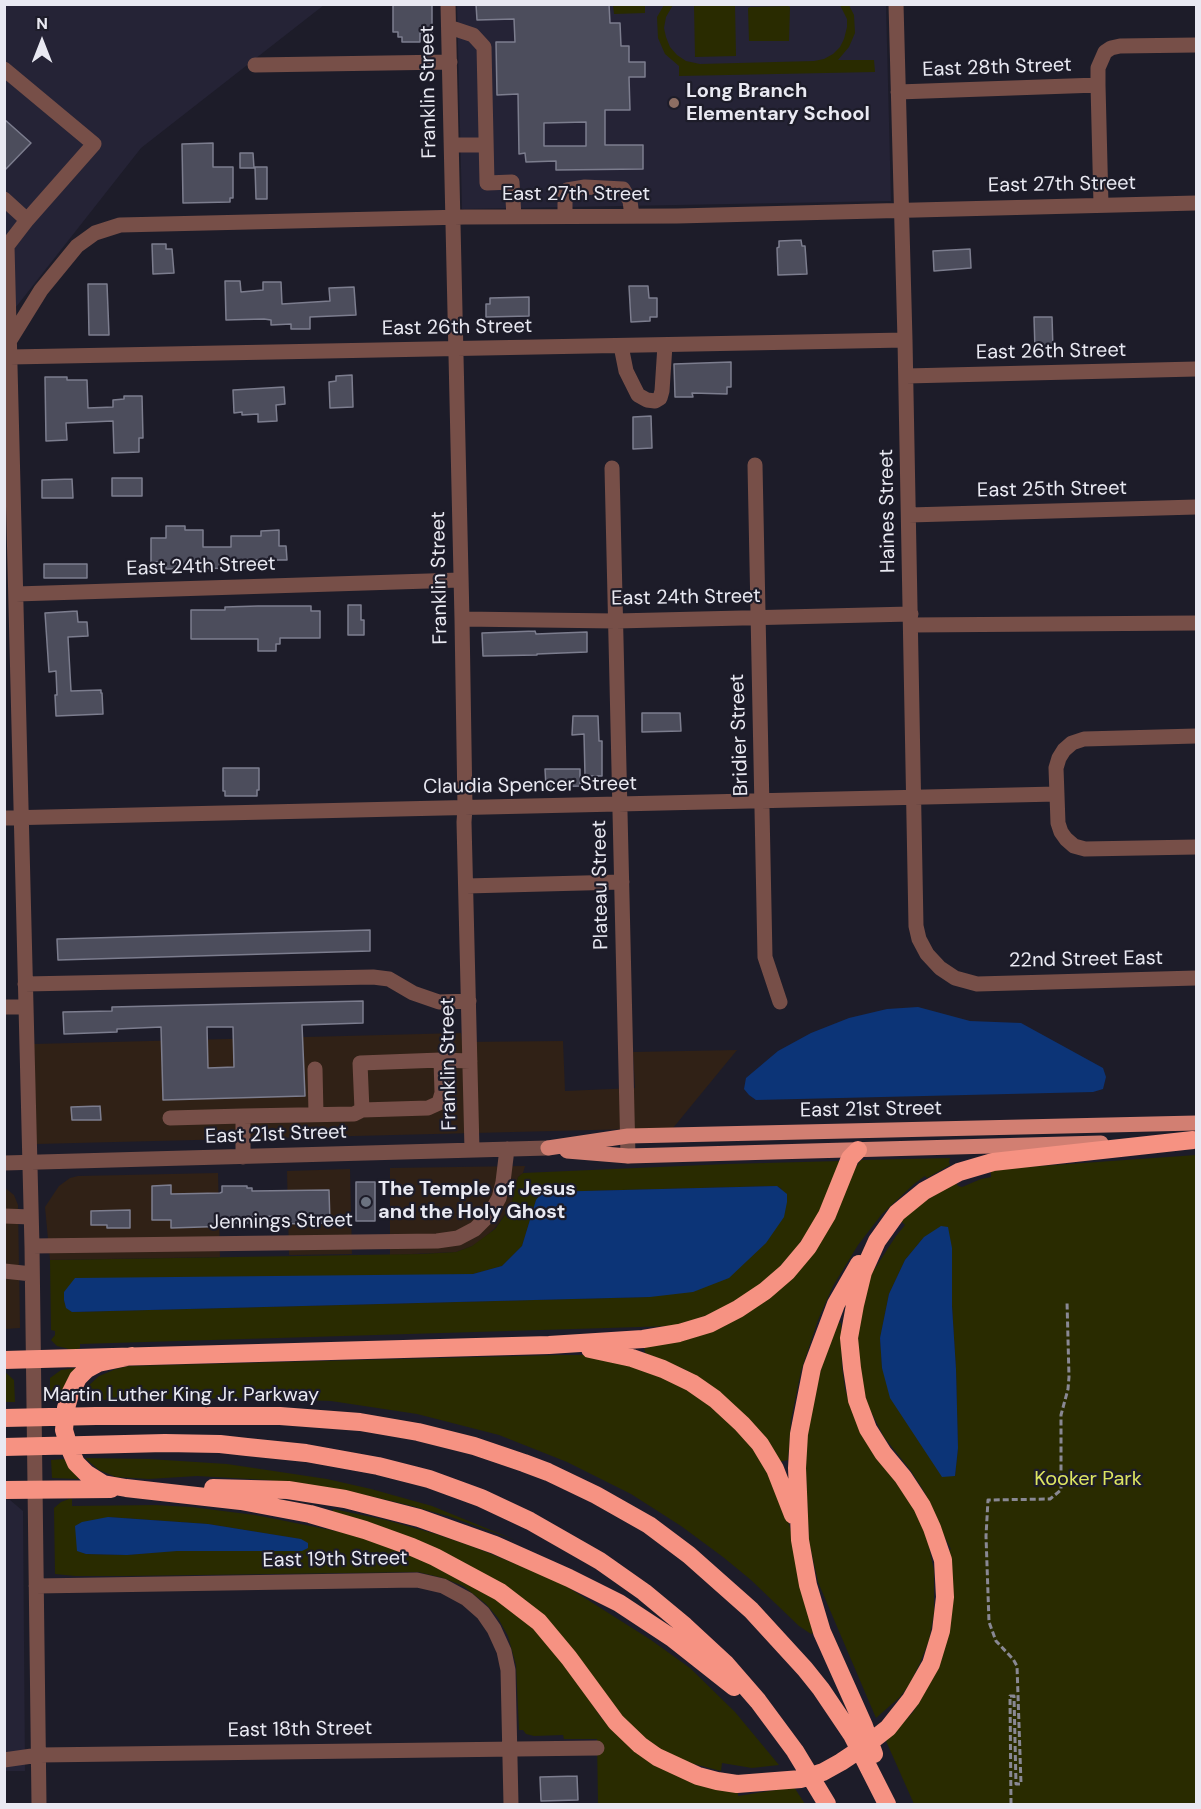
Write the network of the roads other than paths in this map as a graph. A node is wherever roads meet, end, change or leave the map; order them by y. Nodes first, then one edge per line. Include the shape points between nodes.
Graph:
1 (448, 4) edge
2 (896, 4) edge
3 (449, 27) junction
4 (1197, 45) edge
5 (450, 62) junction
6 (255, 65) dead end
7 (4, 69) edge
8 (1098, 85) junction
9 (898, 92) junction
10 (452, 145) junction
11 (486, 145) junction
12 (4, 199) edge
13 (1197, 203) edge
14 (1101, 205) junction
15 (902, 210) junction
16 (565, 216) junction
17 (632, 216) junction
18 (514, 217) junction
19 (453, 218) junction
20 (27, 220) junction
21 (10, 340) junction
22 (906, 340) junction
23 (665, 345) junction
24 (621, 346) junction
25 (456, 349) junction
26 (10, 357) junction
27 (1197, 369) edge
28 (906, 376) junction
29 (8, 393) edge
30 (755, 465) dead end
31 (612, 468) dead end
32 (1197, 507) edge
33 (909, 515) junction
34 (460, 580) junction
35 (15, 594) junction
36 (10, 614) edge
37 (758, 617) junction
38 (462, 619) junction
39 (911, 620) junction
40 (616, 621) junction
41 (1197, 622) edge
42 (1197, 736) edge
43 (1057, 794) junction
44 (914, 798) junction
45 (763, 802) junction
46 (620, 805) junction
47 (465, 808) junction
48 (4, 818) edge
49 (21, 818) junction
50 (1197, 847) edge
51 (622, 882) junction
52 (466, 886) junction
53 (1197, 978) edge
54 (25, 984) junction
55 (977, 984) joint
56 (469, 1001) junction
57 (780, 1002) dead end
58 (4, 1007) edge
59 (25, 1007) junction
60 (441, 1060) junction
61 (470, 1061) junction
62 (315, 1069) dead end
63 (362, 1110) junction
64 (316, 1114) junction
65 (243, 1116) junction
66 (170, 1118) dead end
67 (887, 1131) junction
68 (1195, 1134) edge
69 (628, 1136) junction
70 (548, 1148) junction
71 (507, 1149) junction
72 (472, 1150) junction
73 (858, 1150) junction
74 (628, 1156) junction
75 (243, 1157) junction
76 (29, 1162) junction
77 (4, 1163) edge
78 (4, 1216) edge
79 (31, 1217) junction
80 (878, 1241) junction
81 (32, 1246) junction
82 (4, 1271) edge
83 (32, 1274) junction
84 (549, 1345) junction
85 (132, 1356) junction
86 (33, 1359) junction
87 (4, 1360) edge
88 (4, 1418) edge
89 (4, 1447) edge
90 (126, 1488) junction
91 (4, 1490) edge
92 (35, 1490) junction
93 (800, 1540) junction
94 (36, 1586) junction
95 (858, 1731) junction
96 (510, 1748) junction
97 (597, 1748) dead end
98 (796, 1754) junction
99 (39, 1755) junction
100 (4, 1760) edge
101 (39, 1804) edge
102 (511, 1804) edge
103 (827, 1804) edge
104 (887, 1804) edge

1 - 3 street, Franklin Street
2 - 9 street, Haines Street
3 - 5 street, Franklin Street
3 - 11 street via 473,35 484,47
4 - 8 street via 1111,48 1098,68
5 - 6 street
5 - 10 street, Franklin Street
7 - 20 street via 94,144
8 - 9 street, East 28th Street
8 - 14 street
9 - 15 street, Haines Street
10 - 11 street
10 - 19 street, Franklin Street
11 - 18 street via 487,183 512,182
12 - 20 street
13 - 14 street, East 27th Street
14 - 15 street, East 27th Street
15 - 17 street, East 27th Street
15 - 22 street, Haines Street
16 - 17 street, East 27th Street
16 - 17 street via 565,192 585,187 623,189
16 - 18 street, East 27th Street
18 - 19 street, East 27th Street
19 - 21 street, East 27th Street via 120,225 95,233 77,246 41,290
19 - 25 street, Franklin Street
20 - 21 street via 7,246
21 - 26 street
22 - 23 street, East 26th Street
22 - 28 street, Haines Street
23 - 24 street, East 26th Street
23 - 24 street via 662,391 655,401 638,395 626,372
24 - 25 street, East 26th Street
25 - 26 street, East 26th Street
25 - 34 street, Franklin Street
26 - 29 street
27 - 28 street, East 26th Street
28 - 33 street, Haines Street
29 - 35 street
30 - 37 street, Bridier Street
31 - 40 street, Plateau Street
32 - 33 street, East 25th Street
33 - 39 street, Haines Street
34 - 35 street, East 24th Street
34 - 38 street, Franklin Street
35 - 36 street
36 - 49 street
37 - 39 street, East 24th Street
37 - 40 street, East 24th Street
37 - 45 street, Bridier Street
38 - 40 street, East 24th Street
38 - 47 street, Franklin Street
39 - 41 street, East 24th Street
39 - 44 street, Haines Street
40 - 46 street, Plateau Street
42 - 43 street via 1084,739 1072,743 1056,768
43 - 44 street, Claudia Spencer Street
43 - 50 street via 1060,832 1074,846
44 - 45 street, Claudia Spencer Street
44 - 55 street, Haines Street via 919,939 940,968 955,978
45 - 46 street, Claudia Spencer Street
45 - 57 street, Bridier Street via 765,957
46 - 47 street, Claudia Spencer Street
46 - 51 street, Plateau Street
47 - 49 street, Claudia Spencer Street
47 - 52 street, Franklin Street
48 - 49 street, Claudia Spencer Street
49 - 54 street
51 - 52 street
51 - 69 street, Plateau Street
52 - 56 street, Franklin Street
53 - 55 street, 22nd Street East
54 - 56 street via 373,977 389,979 439,1002
54 - 59 street
56 - 61 street, Franklin Street
58 - 59 street
59 - 76 street
60 - 61 street
60 - 63 street via 439,1103 428,1108
60 - 63 street via 360,1063
61 - 72 street, Franklin Street
62 - 64 street
63 - 64 street via 354,1114
64 - 65 street
65 - 66 street
65 - 75 street
67 - 68 main road, East 21st Street
67 - 69 main road, East 21st Street
67 - 73 street
68 - 73 main road, East 21st Street
68 - 80 highway via 993,1162 959,1172 924,1191 897,1213
69 - 70 main road, East 21st Street
69 - 74 street, Plateau Street
70 - 71 street, East 21st Street
70 - 74 main road, East 21st Street
71 - 72 street, East 21st Street
71 - 81 street, Jennings Street via 499,1198 475,1229 458,1238
72 - 75 street, East 21st Street
73 - 74 main road, East 21st Street
73 - 84 highway via 850,1158 827,1215 808,1247 765,1292 709,1324 679,1333
75 - 76 street, East 21st Street
76 - 77 street, East 21st Street
76 - 79 street
78 - 79 street
79 - 81 street
80 - 90 highway via 863,1272 849,1338 857,1400 868,1429 903,1477 932,1528 943,1560 945,1597 931,1664 911,1699 888,1728 865,1746 841,1762 801,1779 737,1784 717,1781 657,1757 616,1722 538,1622 500,1592 420,1550 310,1514 241,1501
80 - 93 highway via 836,1304 812,1368 799,1434
81 - 83 street
82 - 83 street
83 - 86 street
84 - 85 highway
84 - 93 highway via 632,1358 692,1383 715,1400 760,1444 787,1497
85 - 86 highway
85 - 90 highway via 98,1363 78,1378 66,1408 64,1430 76,1463 87,1474 103,1484
86 - 87 highway
86 - 92 street
88 - 95 highway, Martin Luther King Jr. Parkway via 280,1416 360,1422 474,1446 548,1472 649,1526 712,1574 751,1610
89 - 98 highway via 219,1444 306,1454 403,1472 481,1498 551,1533 644,1592 725,1663
90 - 92 highway
90 - 98 highway via 262,1488 317,1493 419,1518 495,1545 594,1589 672,1638 733,1686
91 - 92 highway
92 - 94 street
93 - 95 highway via 822,1632
94 - 96 street, East 19th Street via 417,1580 443,1586 476,1606 500,1639 507,1659
94 - 99 street
95 - 104 highway
96 - 97 street, East 18th Street
96 - 99 street, East 18th Street
96 - 102 street
98 - 103 highway
99 - 100 street, East 18th Street
99 - 101 street

